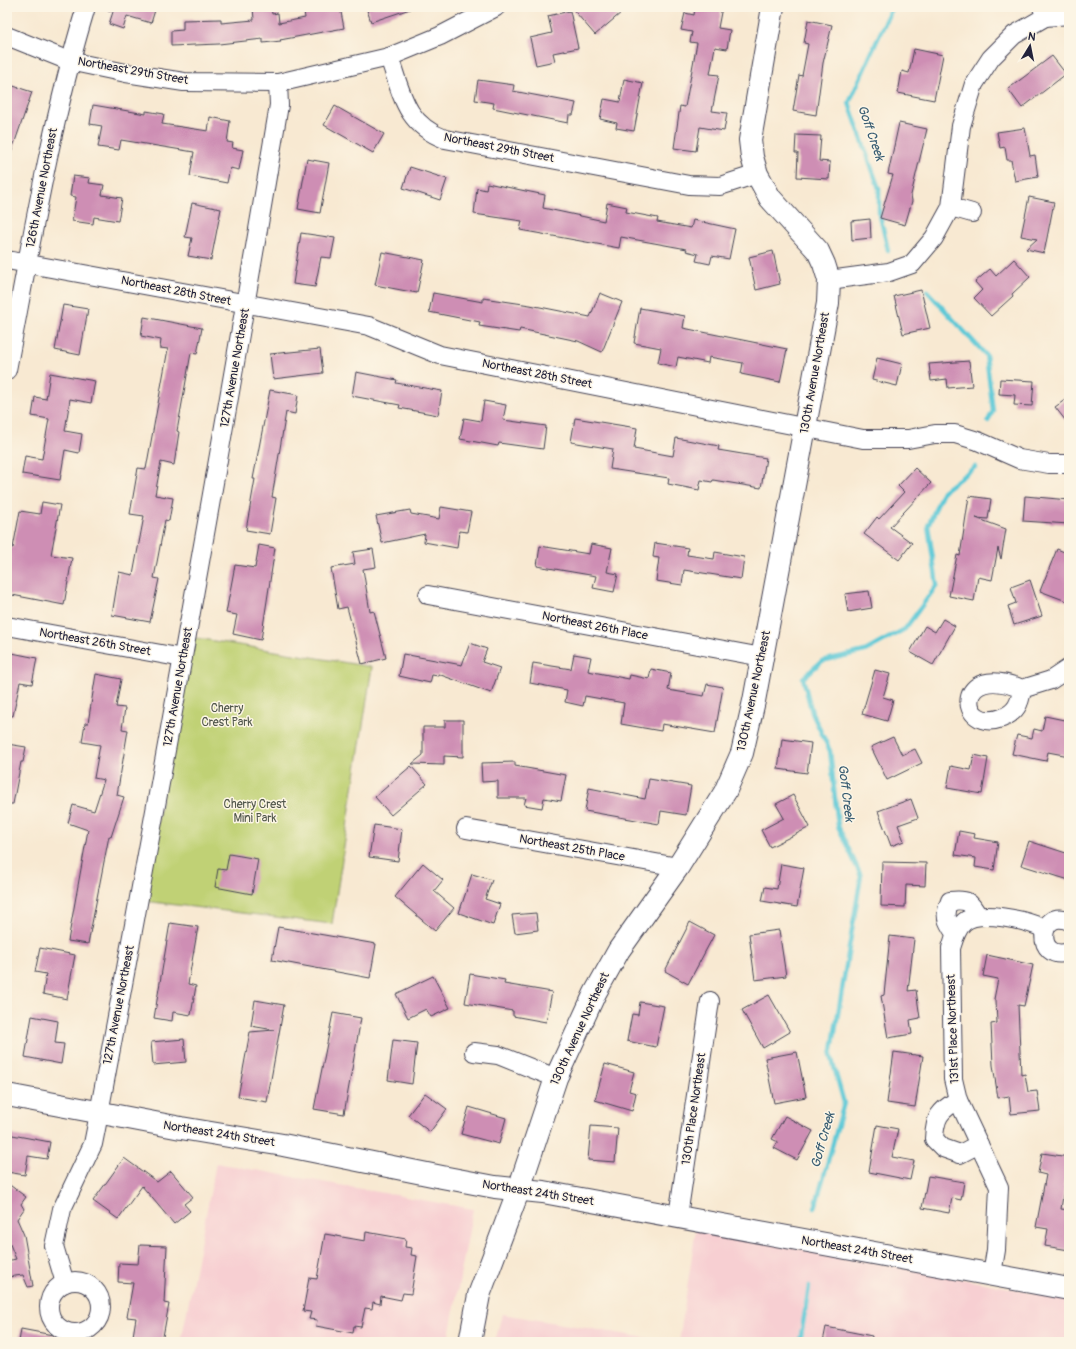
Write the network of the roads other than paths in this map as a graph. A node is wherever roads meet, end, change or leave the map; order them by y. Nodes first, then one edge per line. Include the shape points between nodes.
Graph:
1 (86, 7) edge
2 (496, 7) edge
3 (773, 7) edge
4 (1044, 12) edge
5 (1069, 15) edge
6 (7, 36) edge
7 (389, 57) junction
8 (69, 60) junction
9 (278, 83) junction
10 (757, 174) junction
11 (951, 206) junction
12 (972, 214) dead end
13 (7, 260) edge
14 (27, 264) junction
15 (829, 280) junction
16 (246, 304) junction
17 (7, 370) edge
18 (806, 427) junction
19 (1069, 464) edge
20 (428, 595) dead end
21 (7, 626) edge
22 (762, 657) junction
23 (183, 658) junction
24 (1069, 668) edge
25 (1022, 690) dead end
26 (466, 829) dead end
27 (678, 867) junction
28 (1069, 921) edge
29 (1045, 929) junction
30 (1069, 952) edge
31 (710, 1001) dead end
32 (474, 1052) dead end
33 (556, 1078) junction
34 (7, 1095) edge
35 (958, 1100) junction
36 (99, 1113) junction
37 (979, 1144) junction
38 (519, 1189) junction
39 (678, 1216) junction
40 (992, 1274) junction
41 (65, 1282) dead end
42 (1069, 1289) edge
43 (470, 1342) edge

1 - 8 street, 126th Avenue Northeast
2 - 7 street via 440,36
3 - 10 street, 130th Avenue Northeast via 750,140
4 - 5 street
4 - 11 street via 1014,35 991,58 974,84 961,126
6 - 8 street, Northeast 29th Street
7 - 9 street, Northeast 29th Street
7 - 10 street, Northeast 29th Street via 410,114 426,130 446,139 689,185 720,186
8 - 9 street, Northeast 29th Street via 126,73 184,82
8 - 14 street, 126th Avenue Northeast
9 - 16 street, 127th Avenue Northeast via 280,105
10 - 15 street, 130th Avenue Northeast via 770,198 818,251
11 - 12 street
11 - 15 street via 934,238 912,264 889,272
13 - 14 street, Northeast 28th Street
14 - 16 street, Northeast 28th Street
14 - 17 street, 126th Avenue Northeast
15 - 18 street, 130th Avenue Northeast via 828,303
16 - 18 street, Northeast 28th Street via 369,326 440,355
16 - 23 street, 127th Avenue Northeast
18 - 19 street, Northeast 28th Street via 863,439 908,439 935,434 955,434 1019,459
18 - 22 street, 130th Avenue Northeast
20 - 22 street, Northeast 26th Place
21 - 23 street, Northeast 26th Street
22 - 27 street, 130th Avenue Northeast via 742,754 725,792
23 - 36 street, 127th Avenue Northeast
24 - 25 street via 1051,680
26 - 27 street, Northeast 25th Place
27 - 33 street, 130th Avenue Northeast via 619,950 595,993
28 - 29 street via 1053,920
29 - 30 street via 1044,941 1051,951 1063,954
29 - 35 street, 131st Place Northeast via 994,916 966,924 951,948 953,1079
31 - 39 street, 130th Place Northeast
32 - 33 street via 498,1055
33 - 38 street, 130th Avenue Northeast
34 - 36 street, Northeast 24th Street
35 - 37 street, 131st Place Northeast
35 - 37 street via 944,1108 935,1121 934,1139 943,1148 960,1154
36 - 38 street, Northeast 24th Street
36 - 41 street, 127th Avenue Northeast via 93,1144 62,1209 54,1246
37 - 40 street, 131st Place Northeast via 999,1187 996,1250
38 - 39 street, Northeast 24th Street
38 - 43 street, 130th Avenue Northeast via 479,1295
39 - 40 street, Northeast 24th Street
40 - 42 street, Northeast 24th Street

